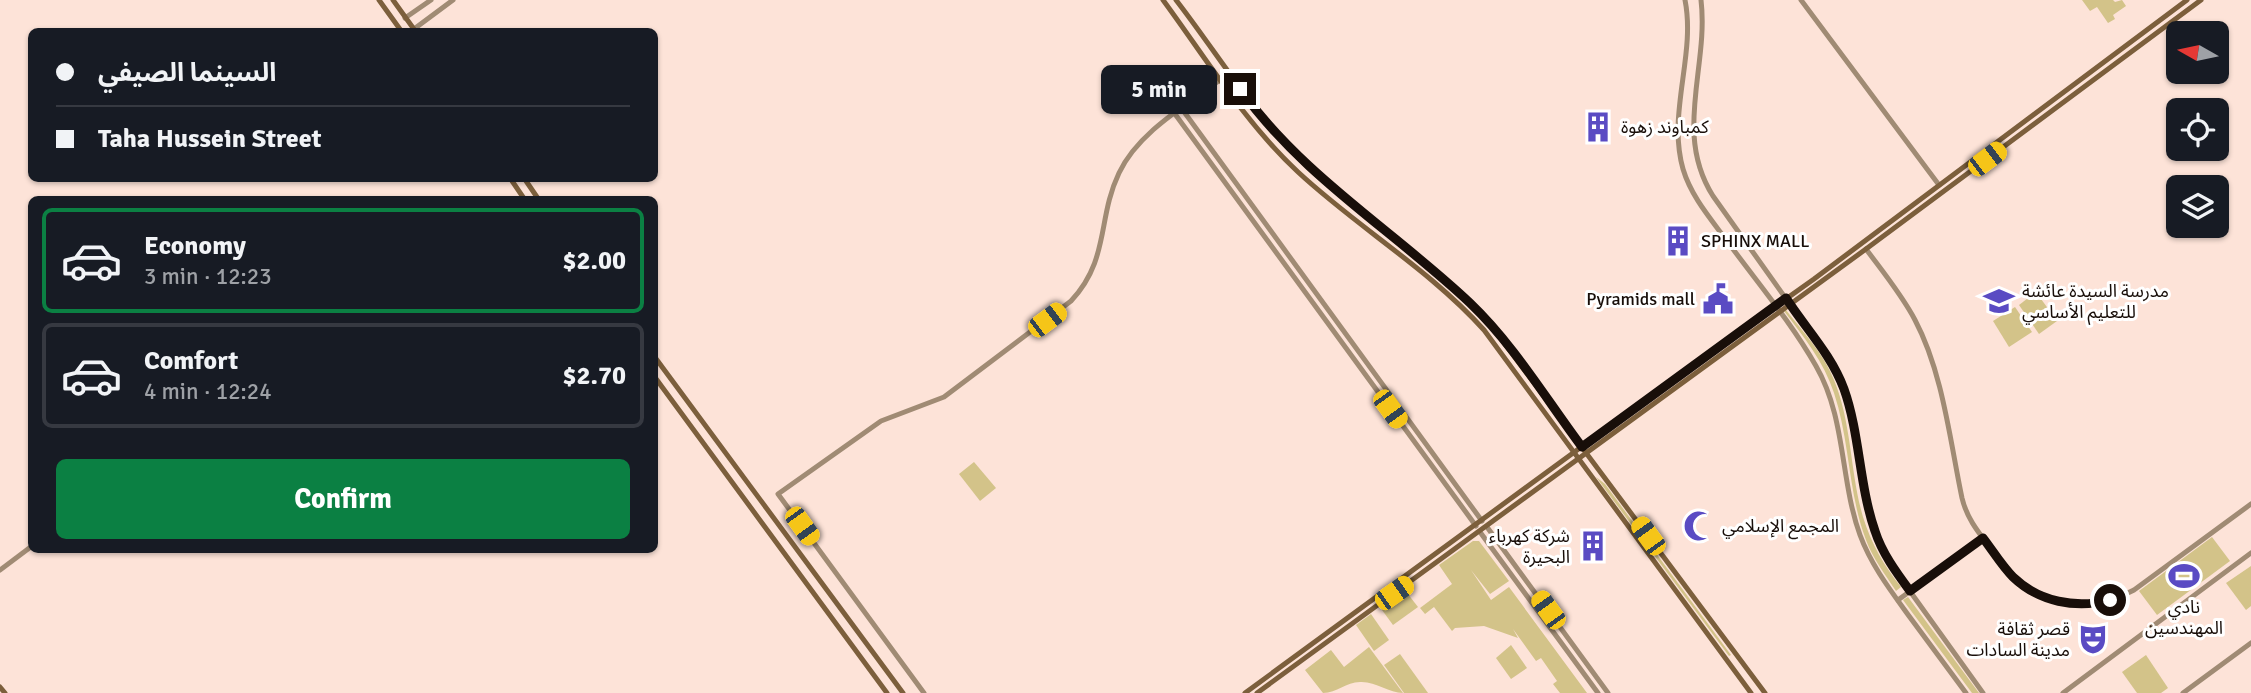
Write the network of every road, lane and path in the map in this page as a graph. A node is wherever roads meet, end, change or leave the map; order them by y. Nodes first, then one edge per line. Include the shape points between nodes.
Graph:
1 (379, 0) edge
2 (393, 0) edge
3 (431, 0) edge
4 (453, 0) edge
5 (1163, 0) edge
6 (1176, 0) edge
7 (1685, 0) edge
8 (1701, 0) edge
9 (1801, 0) edge
10 (2187, 0) edge
11 (2200, 0) edge
12 (405, 18) junction
13 (399, 28) edge
14 (412, 28) edge
15 (417, 28) edge
16 (2129, 43) junction
17 (2133, 50) junction
18 (1229, 73) junction
19 (1221, 79) junction
20 (1182, 109) junction
21 (1175, 114) junction
22 (1939, 184) junction
23 (1866, 249) junction
24 (1786, 298) junction
25 (1790, 304) junction
26 (1775, 306) junction
27 (1779, 312) junction
28 (658, 361) edge
29 (658, 381) edge
30 (1600, 438) junction
31 (1584, 450) junction
32 (1574, 453) junction
33 (1579, 459) junction
34 (1541, 478) junction
35 (1545, 484) junction
36 (2251, 504) edge
37 (1482, 521) junction
38 (1476, 526) junction
39 (1487, 527) junction
40 (1480, 532) junction
41 (1983, 538) junction
42 (28, 550) edge
43 (2251, 553) edge
44 (1420, 565) junction
45 (0, 570) edge
46 (1411, 572) junction
47 (1425, 572) junction
48 (1415, 578) junction
49 (1910, 591) junction
50 (1898, 600) junction
51 (2251, 643) edge
52 (1738, 657) junction
53 (1730, 664) junction
54 (0, 687) edge
55 (5, 693) edge
56 (887, 693) edge
57 (903, 693) edge
58 (924, 693) edge
59 (1245, 693) edge
60 (1257, 693) edge
61 (1598, 693) edge
62 (1608, 693) edge
63 (1751, 693) edge
64 (1765, 693) edge
65 (1966, 693) edge
66 (1983, 693) edge
67 (2063, 693) edge
68 (2183, 693) edge

1 - 13 main road
2 - 12 main road
3 - 12 street
4 - 15 street
5 - 19 main road
6 - 18 main road
7 - 26 street via 1688,22 1678,130 1683,169 1700,204
8 - 24 street via 1693,131 1698,165 1713,196
9 - 22 street
10 - 16 main road
11 - 17 main road
12 - 14 main road
16 - 17 main road
16 - 22 main road
17 - 23 main road
18 - 19 street
18 - 31 main road via 1307,167 1483,316
19 - 20 street
19 - 32 main road via 1295,169 1477,322
20 - 21 street
20 - 37 street
21 - 38 street
21 - 58 street via 1148,135 1124,163 1111,195 1098,259 1071,301 944,397 881,421 778,494
22 - 24 main road
23 - 25 main road
23 - 41 street via 1904,301 1926,343 1963,504
24 - 25 street
24 - 26 main road
25 - 27 main road
25 - 49 street via 1826,352 1841,382 1875,533
26 - 27 street
26 - 30 main road
27 - 30 main road
27 - 50 street via 1828,390 1860,535
28 - 57 main road
29 - 56 main road
30 - 31 main road
31 - 32 main road
31 - 33 main road
31 - 52 main road
32 - 33 main road
32 - 34 main road
33 - 35 main road
33 - 53 main road
34 - 35 main road
34 - 37 main road
35 - 39 main road
36 - 41 street via 2134,590 2093,604 2059,602 2029,590 2011,575
37 - 38 main road
38 - 44 main road
39 - 40 main road
39 - 62 street
40 - 47 main road
40 - 61 street
41 - 49 street
42 - 45 street
43 - 67 street
44 - 46 main road
44 - 47 main road
46 - 48 main road
46 - 59 main road
47 - 48 main road
48 - 60 main road
49 - 50 street
49 - 66 street
50 - 65 street
51 - 68 street
52 - 53 main road
52 - 64 main road
53 - 63 main road
54 - 55 main road

